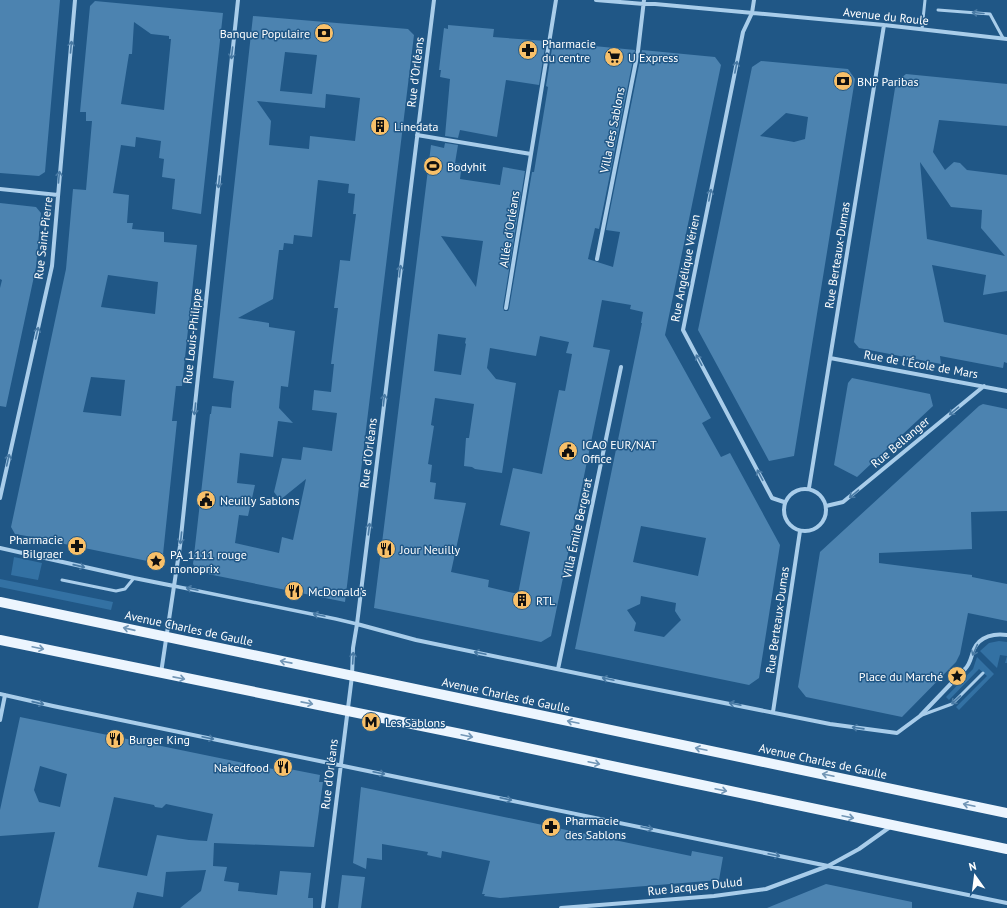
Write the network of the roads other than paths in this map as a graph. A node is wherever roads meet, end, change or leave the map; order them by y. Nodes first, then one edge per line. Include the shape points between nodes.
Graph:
1 (75, 0) edge
2 (238, 0) edge
3 (434, 0) edge
4 (556, 0) edge
5 (596, 0) edge
6 (754, 0) edge
7 (925, 0) edge
8 (644, 2) edge
9 (938, 10) dead end
10 (752, 13) junction
11 (884, 25) junction
12 (922, 29) junction
13 (1005, 38) edge
14 (417, 135) junction
15 (531, 154) junction
16 (0, 189) edge
17 (58, 195) junction
18 (597, 259) dead end
19 (506, 308) dead end
20 (830, 358) junction
21 (621, 367) dead end
22 (984, 386) junction
23 (1007, 391) edge
24 (809, 488) junction
25 (0, 498) edge
26 (784, 502) junction
27 (826, 506) junction
28 (800, 531) junction
29 (0, 548) edge
30 (134, 578) junction
31 (62, 580) dead end
32 (174, 586) junction
33 (0, 602) edge
34 (357, 624) junction
35 (1007, 635) edge
36 (167, 638) junction
37 (0, 640) edge
38 (558, 669) junction
39 (983, 673) dead end
40 (161, 674) junction
41 (352, 676) junction
42 (2, 695) edge
43 (346, 711) junction
44 (773, 712) junction
45 (920, 716) junction
46 (0, 720) edge
47 (340, 766) junction
48 (1007, 813) edge
49 (891, 826) junction
50 (1007, 849) edge
51 (828, 866) junction
52 (1005, 902) edge
53 (323, 908) edge
54 (561, 908) edge
55 (1002, 908) edge

17 -> 1 street, Rue Saint-Pierre
2 -> 32 street, Rue Louis-Philippe
3 - 14 street, Rue d'Orléans
4 - 15 street, Allée d'Orléans
5 - 8 street, Avenue du Roule
6 - 10 street, Rue Angélique Vérien
7 - 12 lane
8 - 10 street, Avenue du Roule
8 - 18 street, Villa des Sablons via 638,50
13 -> 9 lane via 990,14
10 - 11 street, Avenue du Roule
26 -> 10 street, Rue Angélique Vérien via 772,498 683,330 743,32
11 - 12 street, Avenue du Roule
11 - 20 street, Rue Berteaux-Dumas
12 - 13 street, Avenue du Roule
14 - 15 street
34 -> 14 street, Rue d'Orléans
15 - 19 street, Allée d'Orléans
16 - 17 street
25 -> 17 street, Rue Saint-Pierre via 52,266
20 - 22 street, Rue de l'École de Mars
20 - 24 street, Rue Berteaux-Dumas
21 - 38 street, Villa Émile Bergerat
22 - 23 street, Rue de l'École de Mars
22 -> 27 street, Rue Bellanger via 843,502
24 - 26 street via 799,489 790,494
24 - 27 street via 823,498
26 - 28 street via 783,512 786,520
27 - 28 street via 825,516 820,525 811,530
28 - 44 street, Rue Berteaux-Dumas
29 -> 30 street
30 - 31 lane via 125,589 116,591
30 - 32 street
34 -> 32 street
32 - 36 street, Rue Louis-Philippe
36 -> 33 main road, Avenue Charles de Gaulle
38 -> 34 street via 416,640
41 -> 34 street, Rue d'Orléans
35 -> 45 street via 992,636 979,642 967,666
36 - 40 street, Rue Louis-Philippe
41 -> 36 main road, Avenue Charles de Gaulle
37 -> 40 main road
44 -> 38 street
39 -> 45 lane via 952,704
40 -> 43 main road
41 - 43 street, Rue d'Orléans
48 -> 41 main road, Avenue Charles de Gaulle
42 - 46 street
42 -> 47 street
43 - 47 street, Rue d'Orléans
43 -> 49 main road
45 -> 44 street via 897,733 830,724
47 -> 51 street
47 - 53 street, Rue d'Orléans
49 - 50 main road
49 - 51 street, Rue Jacques Dulud via 859,849
51 - 52 street
51 - 54 street, Rue Jacques Dulud via 766,889 714,896
52 - 55 street

